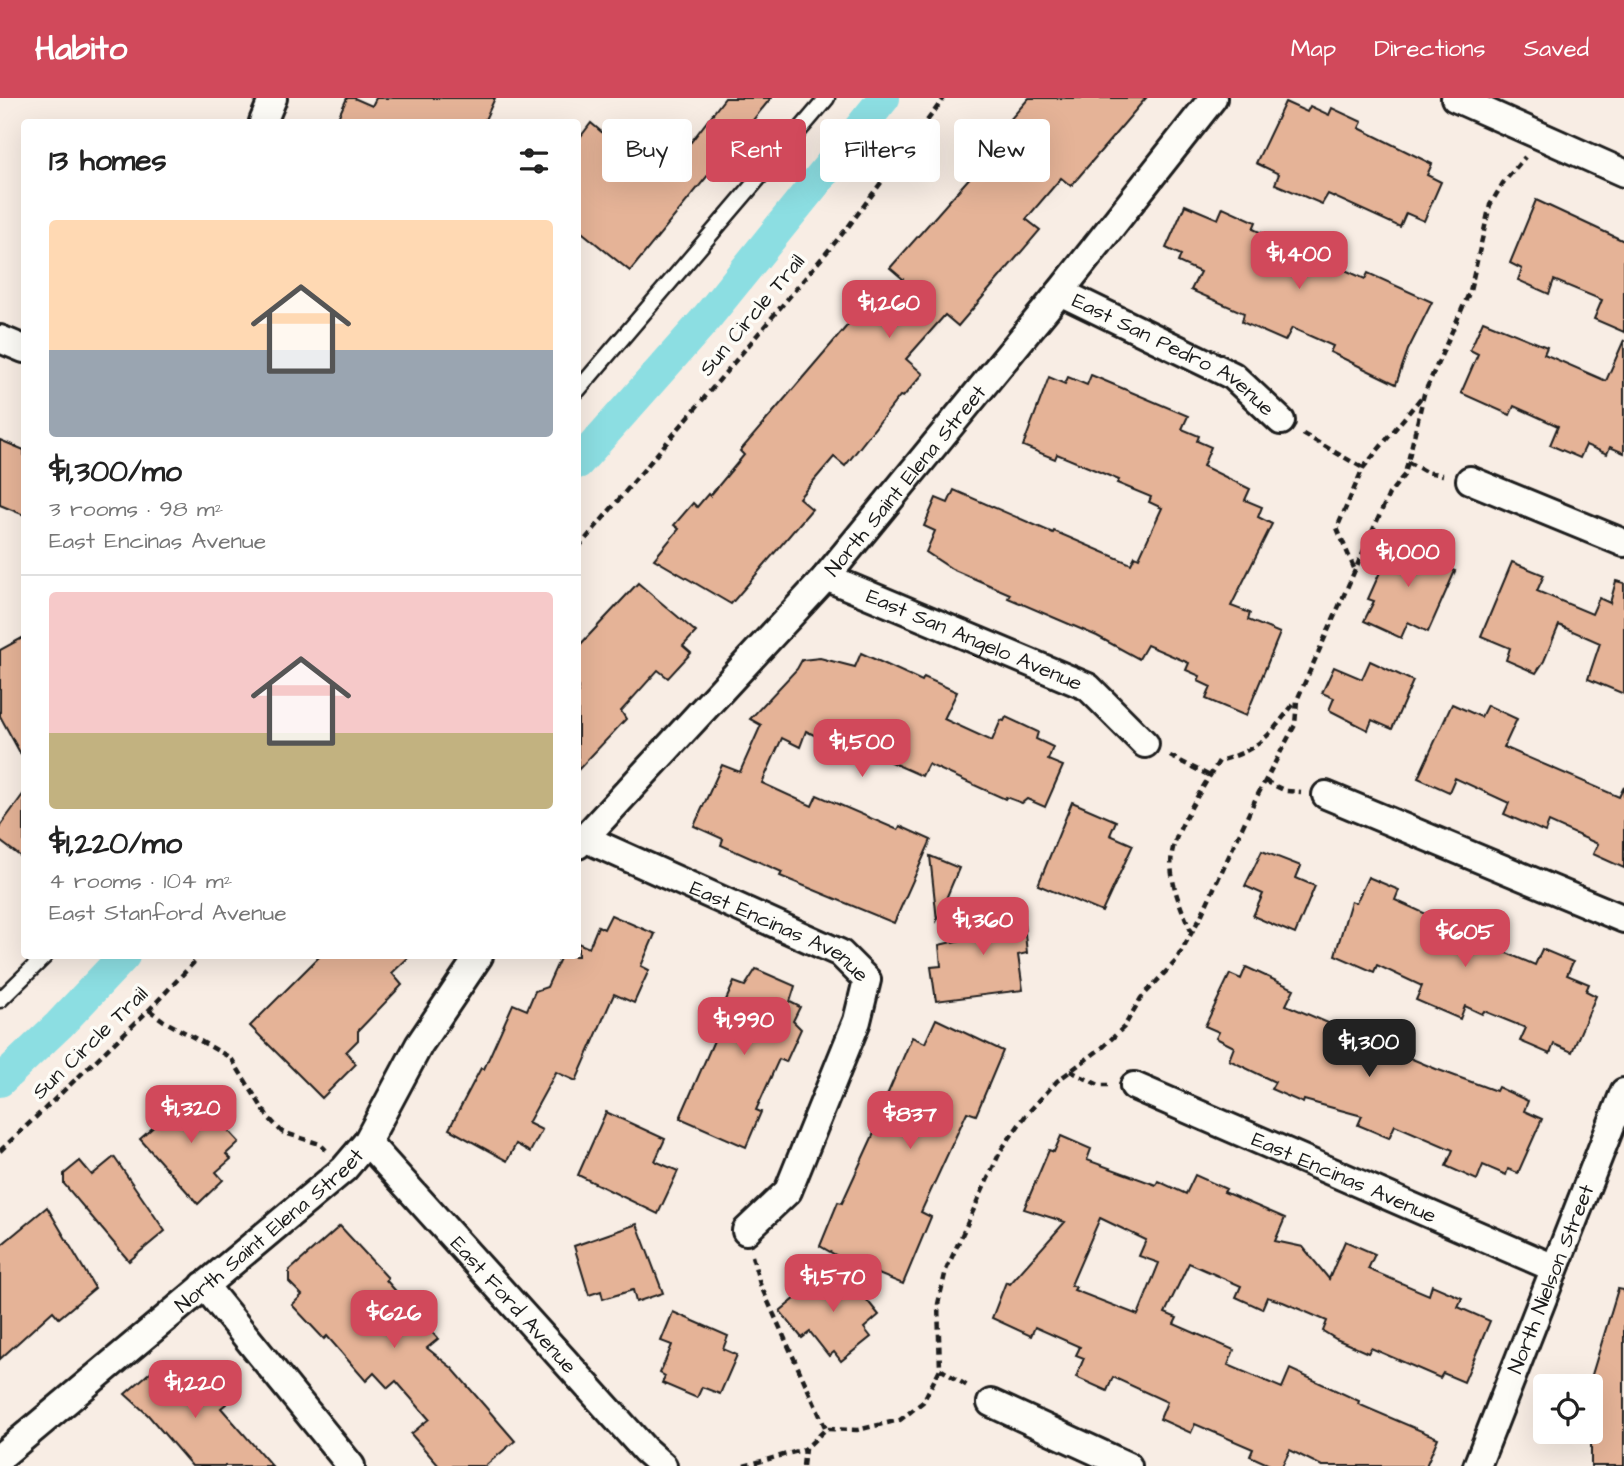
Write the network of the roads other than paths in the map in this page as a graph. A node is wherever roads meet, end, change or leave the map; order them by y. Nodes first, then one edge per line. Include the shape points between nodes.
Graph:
1 (274, 98) edge
2 (827, 98) edge
3 (1213, 98) edge
4 (1455, 98) edge
5 (264, 119) edge
6 (1624, 173) edge
7 (1060, 292) junction
8 (0, 339) edge
9 (21, 348) edge
10 (581, 386) edge
11 (1281, 421) road end
12 (1471, 480) road end
13 (1624, 543) edge
14 (826, 577) junction
15 (1145, 744) road end
16 (1326, 795) road end
17 (581, 841) edge
18 (1624, 919) edge
19 (43, 959) edge
20 (478, 959) edge
21 (0, 1000) edge
22 (1134, 1086) road end
23 (1624, 1092) edge
24 (367, 1142) junction
25 (746, 1231) road end
26 (1553, 1268) junction
27 (204, 1285) junction
28 (991, 1403) dead end
29 (0, 1457) edge
30 (351, 1466) edge
31 (663, 1466) edge
32 (1128, 1466) edge
33 (1477, 1466) edge

1 - 5 street
2 - 10 lane
3 - 7 street, North Saint Elena Street
4 - 6 street
7 - 11 street, East San Pedro Avenue via 1233,376
7 - 14 street, North Saint Elena Street
8 - 9 street
12 - 13 street
14 - 15 street, East San Angelo Avenue via 1088,687
14 - 17 street, North Saint Elena Street
16 - 18 street
17 - 25 street, East Encinas Avenue via 840,953 867,980 857,1021 788,1191
19 - 21 lane
20 - 24 street, North Saint Elena Street via 419,1045
22 - 26 street, East Encinas Avenue
23 - 26 street, North Nielson Street
24 - 27 street, North Saint Elena Street via 344,1169
24 - 31 street, East Ford Avenue
26 - 33 street, North Nielson Street
27 - 29 street, North Saint Elena Street
27 - 30 street
28 - 32 street

